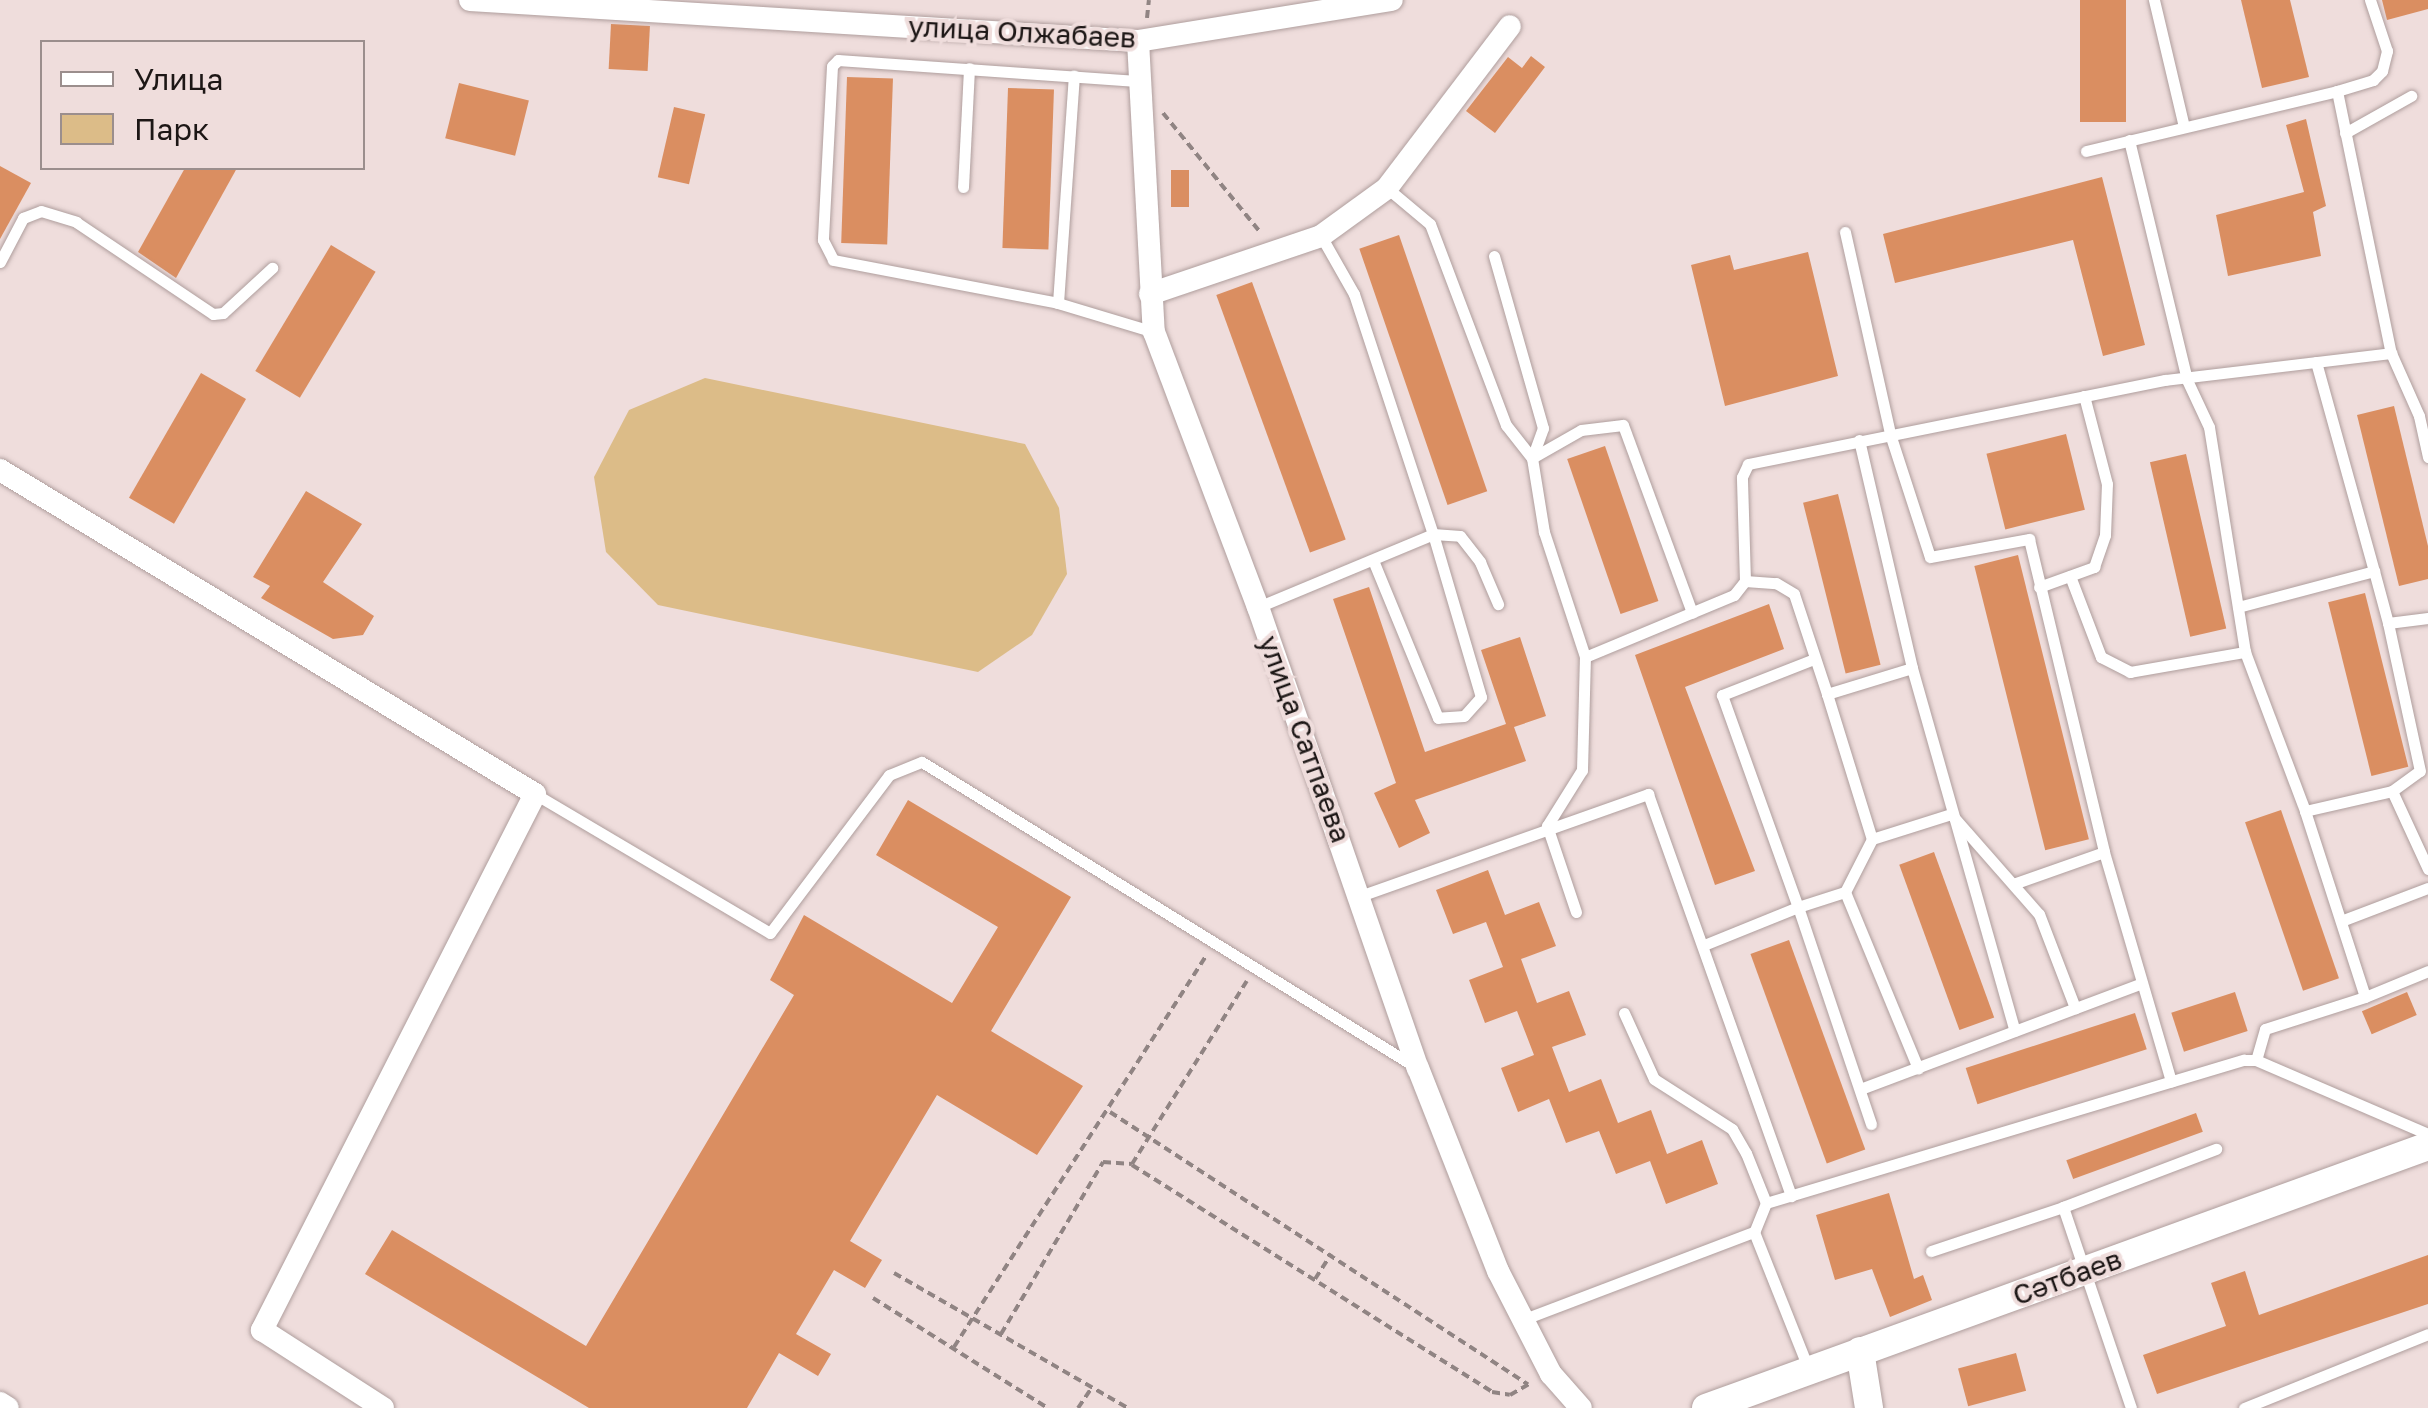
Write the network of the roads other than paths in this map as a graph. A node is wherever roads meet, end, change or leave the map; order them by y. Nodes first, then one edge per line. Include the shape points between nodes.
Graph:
1 (470, 0) edge
2 (1392, 0) edge
3 (2154, 0) edge
4 (2370, 0) edge
5 (1510, 26) dead end
6 (1138, 40) junction
7 (969, 68) junction
8 (1074, 76) junction
9 (1138, 81) junction
10 (2337, 91) junction
11 (2411, 96) dead end
12 (2184, 127) junction
13 (2346, 133) junction
14 (2129, 140) junction
15 (2086, 150) dead end
16 (963, 187) dead end
17 (1387, 188) junction
18 (1845, 232) dead end
19 (1321, 236) junction
20 (1494, 256) dead end
21 (0, 262) edge
22 (272, 268) dead end
23 (1150, 294) junction
24 (1058, 303) junction
25 (1154, 332) junction
26 (2391, 352) junction
27 (2316, 362) junction
28 (2187, 380) junction
29 (2084, 396) junction
30 (1890, 434) junction
31 (1860, 440) junction
32 (1532, 458) junction
33 (2428, 458) edge
34 (0, 470) edge
35 (1434, 534) junction
36 (1373, 560) junction
37 (2374, 571) junction
38 (2070, 576) junction
39 (1745, 581) junction
40 (2040, 586) junction
41 (1498, 604) dead end
42 (1258, 607) junction
43 (2238, 607) junction
44 (1692, 614) junction
45 (2428, 618) edge
46 (2388, 623) junction
47 (2245, 652) junction
48 (1585, 657) junction
49 (1814, 659) junction
50 (1912, 668) junction
51 (1827, 694) junction
52 (2428, 734) edge
53 (2414, 738) junction
54 (2392, 791) junction
55 (535, 794) junction
56 (2306, 811) junction
57 (1951, 814) junction
58 (1548, 826) junction
59 (1872, 839) junction
60 (2104, 852) junction
61 (2428, 869) edge
62 (2016, 883) junction
63 (2428, 888) edge
64 (1846, 892) junction
65 (1360, 896) junction
66 (1798, 907) junction
67 (1576, 912) dead end
68 (2340, 921) junction
69 (1704, 945) junction
70 (2428, 971) edge
71 (2142, 983) junction
72 (2365, 997) junction
73 (2075, 1008) junction
74 (1624, 1012) dead end
75 (2015, 1031) junction
76 (2256, 1060) junction
77 (1418, 1068) junction
78 (1918, 1068) junction
79 (2172, 1082) junction
80 (1863, 1088) junction
81 (1872, 1124) dead end
82 (2428, 1134) edge
83 (2428, 1146) edge
84 (2216, 1148) dead end
85 (1791, 1196) junction
86 (1766, 1204) junction
87 (2063, 1207) junction
88 (1754, 1232) junction
89 (1931, 1251) dead end
90 (2081, 1272) junction
91 (1522, 1320) junction
92 (2428, 1334) edge
93 (1860, 1352) junction
94 (1809, 1370) junction
95 (0, 1403) edge
96 (8, 1408) edge
97 (384, 1408) edge
98 (1580, 1408) edge
99 (1706, 1408) edge
100 (1870, 1408) edge
101 (2131, 1408) edge
102 (2244, 1408) edge

1 - 6 street, улица Олжабаев
2 - 6 street, улица Олжабаев
3 - 12 lane
4 - 10 lane via 2387,51 2382,70 2373,80
5 - 17 street
6 - 9 street, улица Сатпаева
7 - 8 lane
7 - 16 lane
7 - 24 lane via 850,59 832,66 827,255
8 - 9 lane
8 - 24 lane
9 - 23 street, улица Сатпаева
10 - 12 lane
10 - 13 lane
11 - 13 lane
12 - 14 lane
13 - 26 lane
14 - 15 lane
14 - 28 lane
17 - 19 street
17 - 32 lane via 1430,224 1506,424
18 - 30 lane
19 - 23 street
19 - 35 lane via 1354,294
20 - 32 lane via 1543,428
21 - 22 lane via 23,218 41,211 76,222 213,314 224,313
23 - 25 street, улица Сатпаева
24 - 25 lane
25 - 42 street, улица Сатпаева
26 - 27 lane
26 - 33 lane via 2419,416
27 - 28 lane
27 - 37 lane
28 - 29 lane
28 - 43 lane via 2209,427
29 - 30 lane
29 - 38 lane via 2106,484 2105,535 2094,567
30 - 31 lane
30 - 40 lane via 1930,558 2030,538
31 - 39 lane via 1748,464 1742,477
31 - 50 lane
32 - 44 lane via 1581,430 1623,426
32 - 48 lane via 1544,532
34 - 55 street
35 - 36 lane
35 - 36 lane via 1481,697 1464,716 1438,718
35 - 41 lane via 1460,536
36 - 42 lane
37 - 43 lane
37 - 46 lane
38 - 40 lane
38 - 47 lane via 2101,657 2130,672
39 - 44 lane via 1734,595
39 - 49 lane via 1776,583 1794,594
40 - 60 lane
42 - 65 street, улица Сатпаева
43 - 47 lane
44 - 48 lane
45 - 46 lane
46 - 53 lane
47 - 56 lane
48 - 58 lane via 1582,770
49 - 51 lane
49 - 66 lane via 1722,695
50 - 51 lane
50 - 57 lane
51 - 59 lane
52 - 53 lane
53 - 54 lane via 2420,771
54 - 56 lane
54 - 61 lane
55 - 77 lane via 770,933 889,775 922,762
55 - 97 street via 262,1330
56 - 68 lane
57 - 59 lane
57 - 62 lane
57 - 75 lane
58 - 65 lane
58 - 67 lane
58 - 69 lane via 1648,794
59 - 64 lane
60 - 62 lane
60 - 71 lane
62 - 73 lane via 2039,914
63 - 68 lane
64 - 66 lane
64 - 78 lane
65 - 77 street, улица Сатпаева
66 - 69 lane
66 - 80 lane
68 - 72 lane
69 - 85 lane
70 - 72 lane
71 - 73 lane
71 - 79 lane
72 - 76 lane via 2265,1029
73 - 75 lane
74 - 86 lane via 1654,1080 1732,1129
75 - 78 lane
76 - 79 lane
76 - 82 lane
77 - 91 street, улица Сатпаева
78 - 80 lane
79 - 85 lane
80 - 81 lane
83 - 90 street, Сәтбаев
84 - 87 lane
85 - 86 lane
86 - 88 lane
87 - 89 lane
87 - 90 lane
88 - 91 lane
88 - 94 lane
90 - 93 street, Сәтбаев
90 - 101 lane
91 - 98 street, улица Сатпаева
92 - 102 lane
93 - 94 street, Сәтбаев
93 - 100 street
94 - 99 street, Сәтбаев
95 - 96 street

